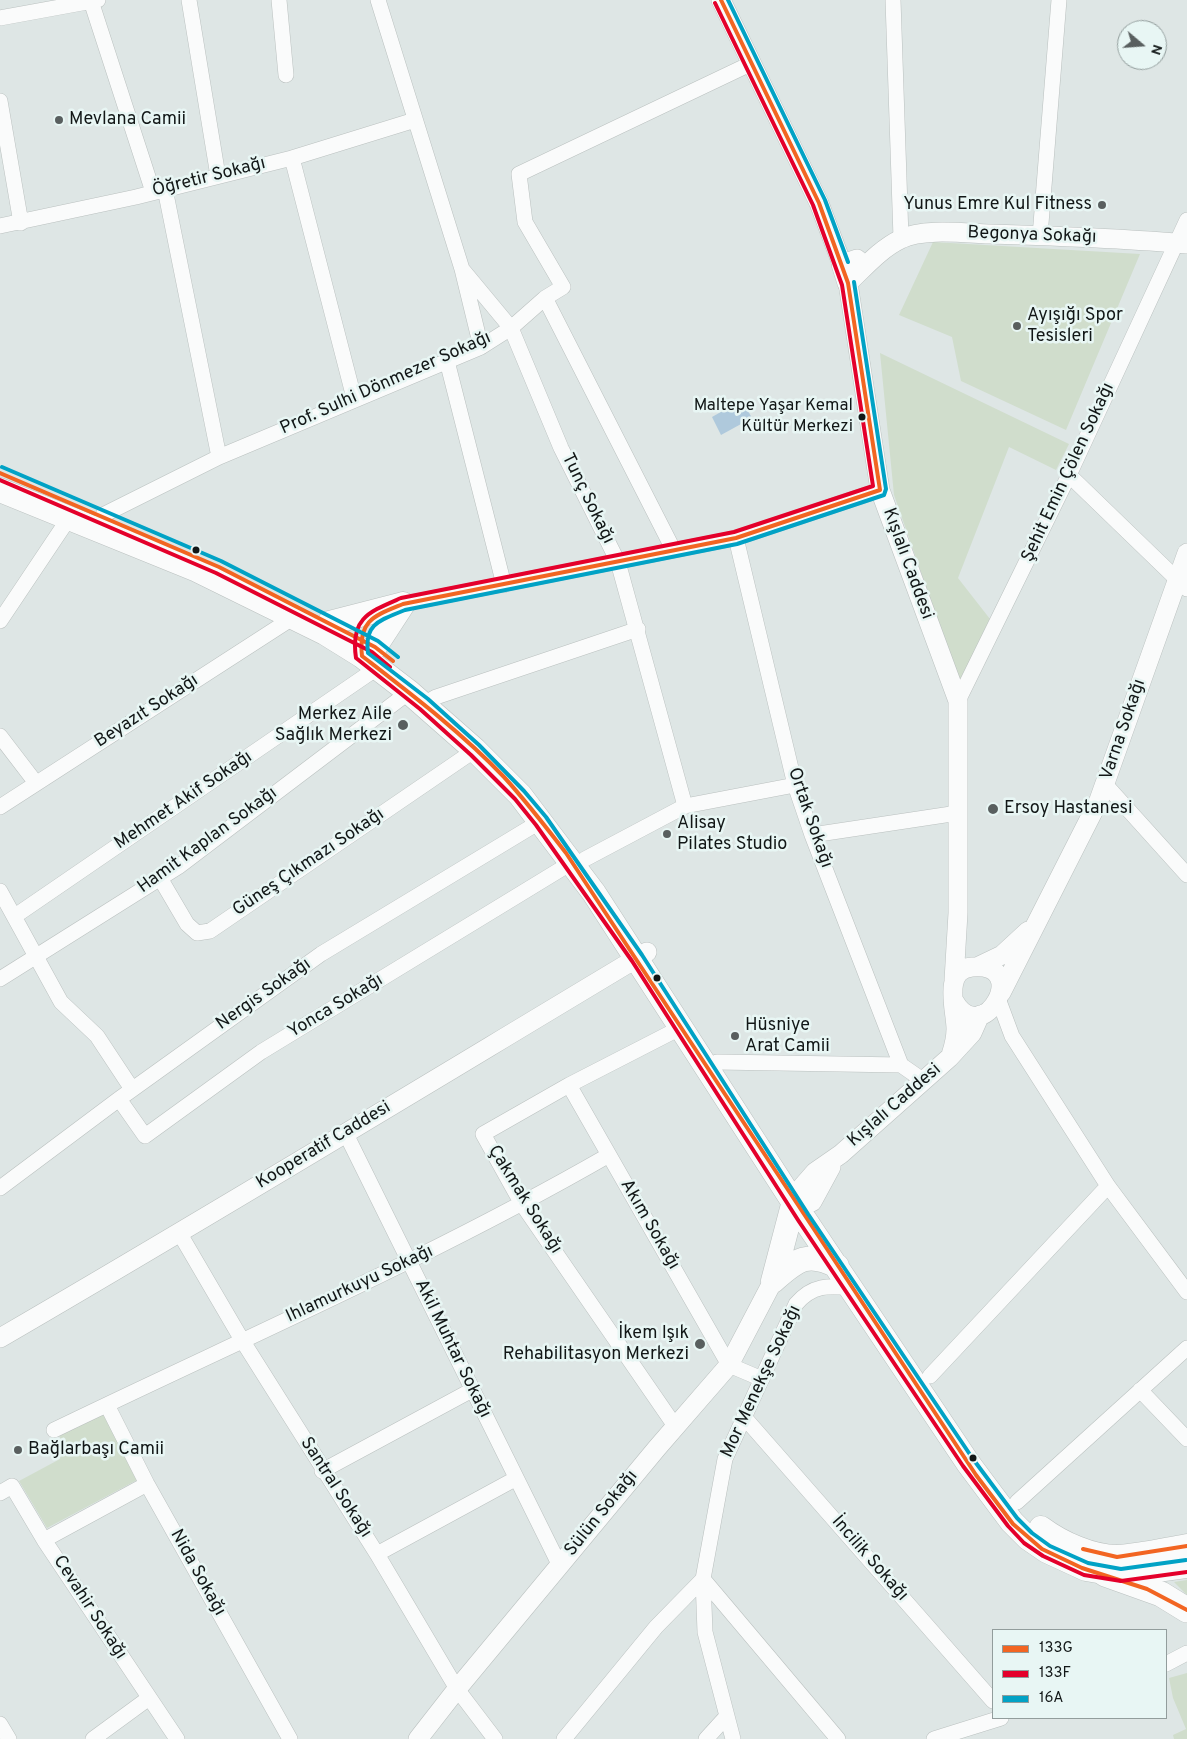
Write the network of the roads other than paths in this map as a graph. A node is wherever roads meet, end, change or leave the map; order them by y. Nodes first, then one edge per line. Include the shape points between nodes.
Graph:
1 (189, 0) edge
2 (279, 0) edge
3 (378, 0) edge
4 (721, 0) edge
5 (893, 0) edge
6 (1059, 0) edge
7 (95, 1) edge
8 (0, 18) edge
9 (750, 64) junction
10 (286, 75) dead end
11 (0, 101) edge
12 (415, 120) junction
13 (292, 158) junction
14 (218, 176) junction
15 (159, 191) junction
16 (1187, 220) edge
17 (21, 222) junction
18 (0, 226) edge
19 (1040, 236) junction
20 (902, 238) junction
21 (1182, 244) edge
22 (462, 269) junction
23 (845, 273) junction
24 (545, 298) junction
25 (511, 328) junction
26 (481, 346) junction
27 (447, 361) junction
28 (354, 398) junction
29 (219, 457) junction
30 (0, 473) edge
31 (1069, 475) junction
32 (0, 490) edge
33 (880, 490) junction
34 (103, 516) junction
35 (69, 518) junction
36 (736, 538) junction
37 (673, 549) junction
38 (1187, 553) edge
39 (618, 562) junction
40 (1182, 584) edge
41 (504, 586) junction
42 (403, 604) junction
43 (294, 617) junction
44 (0, 621) edge
45 (328, 623) junction
46 (638, 629) junction
47 (368, 653) junction
48 (423, 697) junction
49 (958, 701) junction
50 (0, 736) edge
51 (475, 750) junction
52 (36, 783) junction
53 (1106, 784) junction
54 (795, 785) junction
55 (685, 806) junction
56 (0, 807) edge
57 (958, 813) junction
58 (541, 821) junction
59 (812, 835) junction
60 (578, 861) junction
61 (1187, 875) edge
62 (160, 878) junction
63 (0, 891) edge
64 (958, 914) junction
65 (15, 916) junction
66 (1033, 927) junction
67 (642, 955) junction
68 (37, 957) junction
69 (978, 966) junction
70 (0, 979) edge
71 (954, 980) junction
72 (954, 1000) junction
73 (992, 1006) junction
74 (680, 1028) junction
75 (949, 1058) junction
76 (717, 1062) junction
77 (901, 1065) junction
78 (924, 1081) junction
79 (569, 1085) junction
80 (132, 1089) junction
81 (119, 1099) junction
82 (344, 1132) junction
83 (609, 1154) junction
84 (1108, 1186) junction
85 (0, 1188) edge
86 (802, 1202) junction
87 (522, 1204) junction
88 (180, 1234) junction
89 (410, 1262) junction
90 (837, 1266) junction
91 (773, 1281) junction
92 (852, 1288) junction
93 (1187, 1292) edge
94 (0, 1338) edge
95 (242, 1340) junction
96 (1187, 1348) edge
97 (729, 1365) junction
98 (930, 1376) junction
99 (762, 1379) junction
100 (472, 1390) junction
101 (1140, 1390) junction
102 (107, 1405) junction
103 (744, 1417) junction
104 (675, 1426) junction
105 (54, 1430) dead end
106 (1187, 1439) edge
107 (322, 1470) junction
108 (515, 1479) junction
109 (147, 1484) junction
110 (0, 1493) edge
111 (1016, 1502) junction
112 (44, 1540) junction
113 (1187, 1546) edge
114 (377, 1554) junction
115 (560, 1566) junction
116 (1187, 1566) edge
117 (1105, 1574) junction
118 (703, 1579) junction
119 (1187, 1610) edge
120 (1187, 1653) edge
121 (1167, 1663) edge
122 (457, 1689) junction
123 (148, 1698) junction
124 (992, 1700) edge
125 (726, 1716) junction
126 (998, 1719) edge
127 (0, 1724) edge
128 (9, 1739) edge
129 (93, 1739) edge
130 (177, 1739) edge
131 (290, 1739) edge
132 (418, 1739) edge
133 (495, 1739) edge
134 (564, 1739) edge
135 (706, 1739) edge
136 (733, 1739) edge
137 (838, 1739) edge
138 (934, 1739) edge

1 - 14 street
2 - 10 street
3 - 12 street, Tunç Sokağı
4 - 9 street, Kışlalı Caddesi
5 - 20 street
6 - 19 street
7 - 8 street
7 - 15 street
9 - 23 street, Kışlalı Caddesi via 819,203
9 - 24 street, Prof. Sulhi Dönmezer Sokağı via 520,174 525,222 563,287
11 - 17 street
12 - 13 street, Öğretir Sokağı
12 - 22 street, Tunç Sokağı
13 - 14 street, Öğretir Sokağı
13 - 28 street
14 - 15 street, Öğretir Sokağı
15 - 17 street, Öğretir Sokağı
15 - 29 street
16 - 21 street, Şehit Emin Çölen Sokağı
17 - 18 street, Öğretir Sokağı
19 - 20 street, Begonya Sokağı via 949,233
19 - 21 street, Begonya Sokağı
20 - 23 street, Begonya Sokağı
21 - 31 street, Şehit Emin Çölen Sokağı
22 - 25 street, Tunç Sokağı
22 - 26 street, Tunç Sokağı
23 - 33 street, Kışlalı Caddesi
24 - 25 street, Prof. Sulhi Dönmezer Sokağı
24 - 37 street
25 - 26 street, Prof. Sulhi Dönmezer Sokağı
25 - 39 street, Tunç Sokağı via 561,448
26 - 27 street, Prof. Sulhi Dönmezer Sokağı
27 - 28 street, Prof. Sulhi Dönmezer Sokağı
27 - 41 street
28 - 29 street, Prof. Sulhi Dönmezer Sokağı
29 - 34 street, Prof. Sulhi Dönmezer Sokağı
30 - 34 main road
31 - 40 street
31 - 49 street, Şehit Emin Çölen Sokağı
32 - 35 main road
33 - 36 street
33 - 49 street, Kışlalı Caddesi
34 - 45 main road via 219,567
35 - 43 main road via 197,570
35 - 44 street
36 - 37 street
36 - 54 street, Ortak Sokağı
37 - 39 street
38 - 40 street, Varna Sokağı
39 - 41 street
39 - 46 street, Tunç Sokağı
40 - 53 street, Varna Sokağı
41 - 42 street
42 - 45 main road
42 - 47 main road
43 - 47 main road
43 - 52 street, Beyazıt Sokağı
45 - 47 main road
46 - 48 street, Hamit Kaplan Sokağı
46 - 55 street, Tunç Sokağı
47 - 48 main road
47 - 65 street, Mehmet Akif Sokağı
48 - 51 main road
48 - 60 main road via 511,767 553,816
48 - 62 street, Hamit Kaplan Sokağı
49 - 57 street, Kışlalı Caddesi
50 - 52 street
51 - 58 main road
51 - 62 street, Güneş Çıkmazı Sokağı via 210,931 197,933 187,924
52 - 56 street, Beyazıt Sokağı
53 - 61 street
53 - 66 street, Varna Sokağı
54 - 55 street
54 - 59 street, Ortak Sokağı
55 - 60 street
57 - 59 street
57 - 64 street, Kışlalı Caddesi
58 - 60 main road
58 - 80 street, Nergis Sokağı via 321,954
59 - 77 street, Ortak Sokağı
60 - 67 main road
60 - 81 street, Yonca Sokağı via 261,1052 145,1136
62 - 68 street, Hamit Kaplan Sokağı
63 - 65 street
64 - 69 street, Kışlalı Caddesi via 968,957
64 - 71 street, Kışlalı Caddesi
65 - 68 street
66 - 69 street via 1002,954
66 - 73 street, Varna Sokağı
67 - 74 main road
67 - 76 main road
67 - 82 street, Kooperatif Caddesi
68 - 70 street, Hamit Kaplan Sokağı
68 - 80 street via 61,1002 97,1036
69 - 71 street via 962,970
69 - 73 street via 994,972 999,978
71 - 72 street
72 - 73 street via 963,1011
72 - 75 street via 956,1042
73 - 75 street, Kışlalı Caddesi
73 - 84 street
74 - 79 street, Çakmak Sokağı
74 - 86 main road
75 - 78 street, Kışlalı Caddesi
76 - 77 street
76 - 86 main road
77 - 78 street
78 - 86 street, Kışlalı Caddesi via 841,1154 815,1172
79 - 83 street, Akım Sokağı
79 - 87 street, Çakmak Sokağı via 483,1134
80 - 81 street, Nergis Sokağı
81 - 85 street, Nergis Sokağı
82 - 88 street, Kooperatif Caddesi
82 - 89 street, Akil Muhtar Sokağı
83 - 87 street, Ihlamurkuyu Sokağı
83 - 97 street, Akım Sokağı
84 - 93 street
84 - 98 street
86 - 90 main road
86 - 91 main road
86 - 98 main road
87 - 89 street, Ihlamurkuyu Sokağı
87 - 104 street, Çakmak Sokağı
88 - 94 street, Kooperatif Caddesi
88 - 95 street, Santral Sokağı
89 - 95 street, Ihlamurkuyu Sokağı
89 - 100 street, Akil Muhtar Sokağı
90 - 91 main road via 819,1258 807,1258 792,1264
90 - 92 main road
91 - 97 street, Sülün Sokağı
92 - 99 street, Mor Menekşe Sokağı via 827,1286 803,1296 796,1304
92 - 117 main road via 968,1463 1012,1522 1047,1551
95 - 102 street, Ihlamurkuyu Sokağı
95 - 107 street, Santral Sokağı
96 - 101 street
97 - 99 street
97 - 104 street, Sülün Sokağı
98 - 111 main road
99 - 103 street, Mor Menekşe Sokağı
100 - 107 street
100 - 108 street, Akil Muhtar Sokağı
101 - 106 street
101 - 111 street
102 - 105 street, Ihlamurkuyu Sokağı
102 - 109 street, Nida Sokağı
103 - 118 street, Mor Menekşe Sokağı via 726,1459
103 - 124 street, İncilik Sokağı
104 - 115 street, Sülün Sokağı
107 - 114 street, Santral Sokağı
108 - 114 street
108 - 115 street, Akil Muhtar Sokağı
109 - 112 street
109 - 131 street, Nida Sokağı
110 - 112 street, Cevahir Sokağı via 12,1486
111 - 113 main road via 1041,1529 1096,1553 1124,1556
112 - 123 street, Cevahir Sokağı
114 - 122 street, Santral Sokağı
115 - 122 street, Sülün Sokağı
116 - 117 main road via 1121,1575
117 - 119 highway via 1161,1594
118 - 125 street, Mor Menekşe Sokağı via 706,1632
118 - 134 street via 656,1627
118 - 137 street
120 - 121 street
122 - 132 street, Sülün Sokağı
122 - 133 street, Santral Sokağı
123 - 129 street
123 - 130 street, Cevahir Sokağı
125 - 135 street
125 - 136 street, Mor Menekşe Sokağı
126 - 138 street
127 - 128 street

